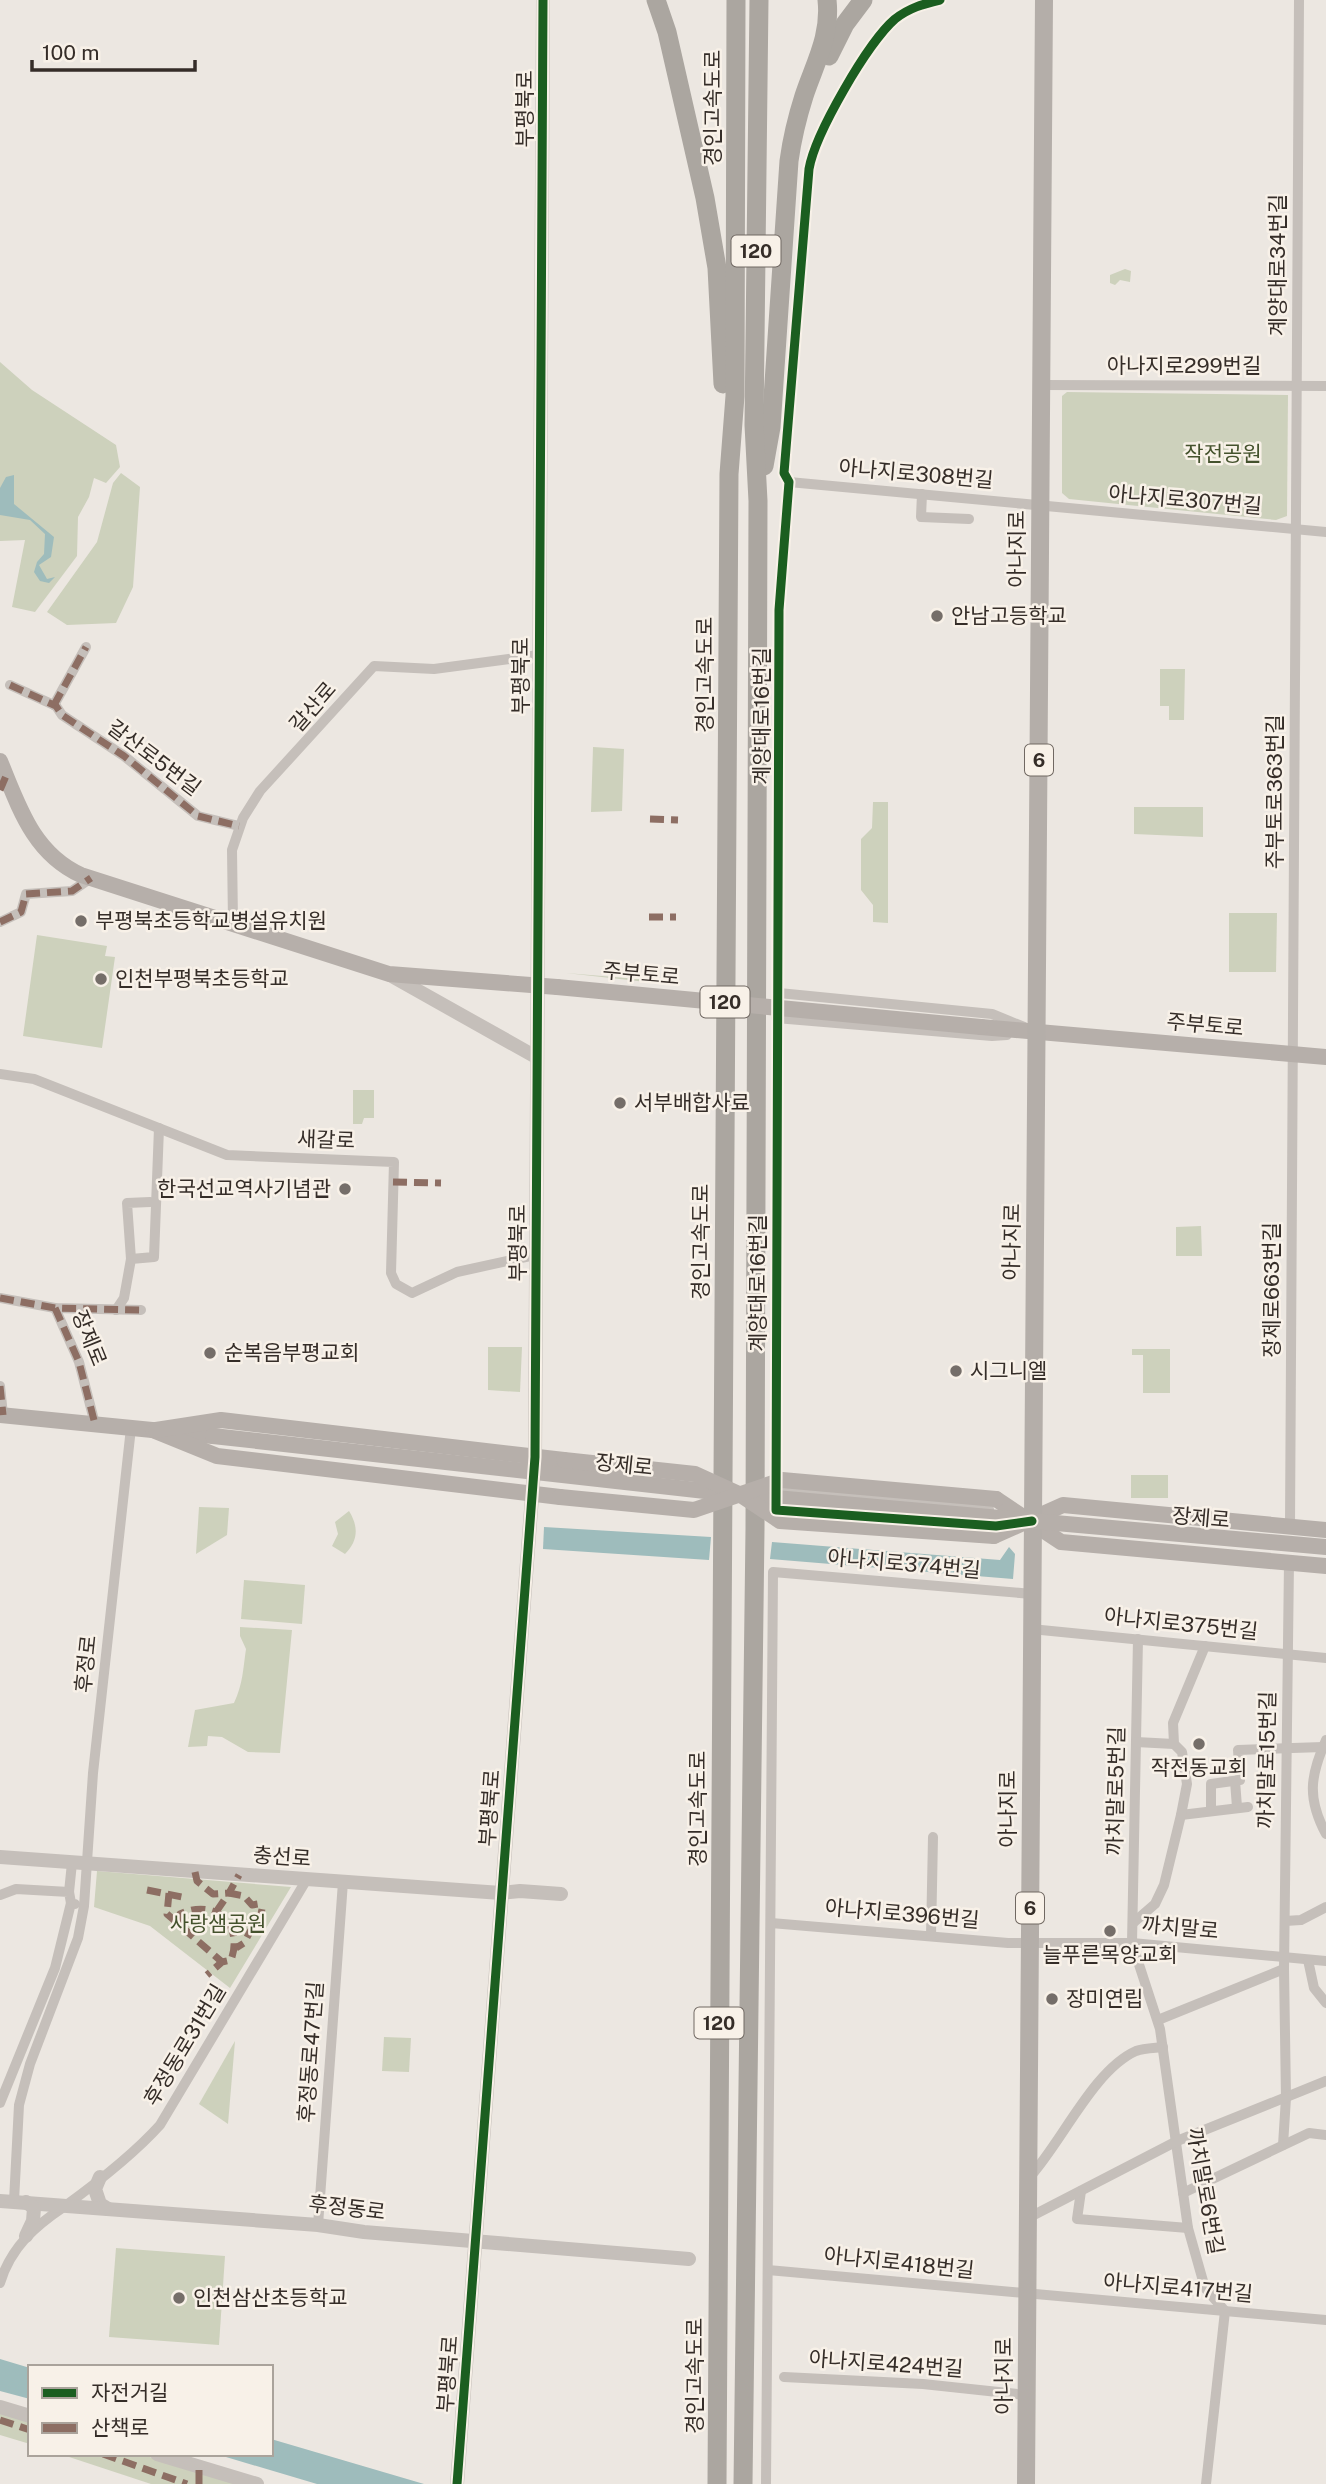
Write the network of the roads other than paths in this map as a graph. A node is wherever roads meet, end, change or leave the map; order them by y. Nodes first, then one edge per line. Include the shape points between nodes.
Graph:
1 (543, 0) edge
2 (656, 0) edge
3 (736, 0) edge
4 (759, 0) edge
5 (827, 0) edge
6 (863, 0) edge
7 (940, 0) edge
8 (1044, 0) edge
9 (1298, 0) edge
10 (804, 95) junction
11 (1041, 385) junction
12 (1297, 386) junction
13 (1326, 386) edge
14 (729, 474) junction
15 (789, 482) junction
16 (922, 494) junction
17 (758, 501) junction
18 (1041, 505) junction
19 (969, 519) dead end
20 (1296, 530) junction
21 (1326, 531) edge
22 (86, 647) dead end
23 (539, 655) junction
24 (10, 685) dead end
25 (54, 705) junction
26 (0, 761) edge
27 (2, 782) edge
28 (239, 825) junction
29 (91, 878) junction
30 (0, 922) edge
31 (233, 922) junction
32 (389, 974) junction
33 (537, 985) junction
34 (779, 993) junction
35 (801, 995) junction
36 (776, 1018) junction
37 (799, 1020) junction
38 (1037, 1032) junction
39 (1293, 1054) junction
40 (536, 1057) junction
41 (1326, 1057) edge
42 (0, 1074) edge
43 (159, 1128) junction
44 (149, 1202) dead end
45 (535, 1255) junction
46 (131, 1259) junction
47 (0, 1298) edge
48 (55, 1308) junction
49 (116, 1310) junction
50 (141, 1310) dead end
51 (0, 1386) edge
52 (1, 1415) edge
53 (95, 1424) junction
54 (131, 1428) junction
55 (153, 1430) junction
56 (535, 1457) junction
57 (776, 1489) junction
58 (533, 1492) junction
59 (741, 1495) junction
60 (1032, 1521) junction
61 (1290, 1526) junction
62 (1326, 1530) edge
63 (1326, 1547) edge
64 (1289, 1562) junction
65 (1326, 1566) edge
66 (1032, 1594) junction
67 (1031, 1629) junction
68 (1138, 1639) junction
69 (1205, 1646) junction
70 (1288, 1654) junction
71 (1326, 1658) edge
72 (1136, 1742) junction
73 (1174, 1744) junction
74 (1324, 1744) edge
75 (1286, 1746) junction
76 (1235, 1781) junction
77 (1212, 1810) junction
78 (1181, 1815) junction
79 (1326, 1834) edge
80 (933, 1836) dead end
81 (0, 1857) edge
82 (72, 1863) junction
83 (88, 1864) junction
84 (307, 1879) junction
85 (343, 1882) junction
86 (500, 1894) junction
87 (561, 1894) dead end
88 (0, 1895) edge
89 (70, 1897) junction
90 (84, 1906) junction
91 (1326, 1907) edge
92 (1285, 1921) junction
93 (771, 1923) junction
94 (1133, 1923) junction
95 (931, 1936) junction
96 (1029, 1942) junction
97 (1132, 1943) junction
98 (1308, 1960) junction
99 (1326, 1961) edge
100 (1284, 1963) junction
101 (1326, 2003) edge
102 (1158, 2020) junction
103 (1163, 2047) junction
104 (1326, 2081) edge
105 (1286, 2098) junction
106 (0, 2103) edge
107 (1326, 2135) edge
108 (1177, 2141) junction
109 (1283, 2145) junction
110 (100, 2177) junction
111 (1028, 2179) junction
112 (1081, 2190) junction
113 (1183, 2193) junction
114 (13, 2201) edge
115 (66, 2205) junction
116 (108, 2209) junction
117 (1028, 2218) junction
118 (318, 2225) junction
119 (1188, 2228) junction
120 (26, 2236) junction
121 (475, 2241) junction
122 (689, 2259) dead end
123 (768, 2270) junction
124 (0, 2283) edge
125 (1027, 2295) junction
126 (1225, 2311) junction
127 (1326, 2320) edge
128 (784, 2377) dead end
129 (1026, 2395) junction
130 (0, 2407) edge
131 (28, 2415) edge
132 (164, 2456) edge
133 (257, 2484) edge
134 (457, 2484) edge
135 (717, 2484) edge
136 (743, 2484) edge
137 (766, 2484) edge
138 (1026, 2484) edge
139 (1206, 2484) edge

1 - 23 street, 부평북로
2 - 14 highway via 703,185 717,268
3 - 14 highway, 경인고속도로 / 120 via 735,396
4 - 17 highway, 120 via 754,425
5 - 10 highway via 825,43
6 - 10 highway
7 - 15 street, 계양대로16번길 via 913,8 884,31 832,113 811,157 784,473
8 - 11 main road, 아나지로 / 6
9 - 12 street, 계양대로34번길
10 - 17 highway via 789,161 771,427
11 - 12 street, 아나지로299번길
11 - 18 main road, 아나지로 / 6
12 - 13 street, 아나지로299번길
12 - 20 street, 계양대로34번길
14 - 135 highway, 경인고속도로 / 120
15 - 16 street, 아나지로308번길
15 - 34 street, 계양대로16번길 via 779,610
16 - 18 street, 아나지로308번길
16 - 19 street via 921,517
17 - 136 highway, 120 via 755,1529
18 - 20 street, 아나지로307번길
18 - 38 main road, 아나지로 / 6
20 - 21 street, 아나지로307번길
20 - 39 street, 주부토로363번길
22 - 25 street
23 - 28 street, 갈산로 via 434,670 374,666 260,791
23 - 33 street, 부평북로
24 - 25 street, 갈산로5번길
25 - 28 street, 갈산로5번길 via 198,816
26 - 27 main road, 주부토로
27 - 29 main road, 주부토로 via 42,848 65,868
28 - 31 street, 갈산로 via 232,850
29 - 30 street via 72,891 26,894 21,912
29 - 31 main road, 주부토로
31 - 32 main road, 주부토로
32 - 33 main road, 주부토로
32 - 40 street
33 - 38 main road, 주부토로, bridge
33 - 40 street, 부평북로
34 - 35 street
34 - 36 street, 계양대로16번길
35 - 37 street via 790,1008
35 - 38 street via 992,1014
36 - 37 street
36 - 57 street, 계양대로16번길
37 - 38 street via 992,1036
38 - 39 main road, 주부토로
38 - 60 main road, 아나지로 / 6
39 - 41 main road, 주부토로
39 - 61 street, 장제로663번길
40 - 45 street, 부평북로
42 - 43 street, 새갈로 via 34,1079
43 - 45 street, 새갈로 via 227,1155 394,1162 391,1273 403,1291 419,1292 457,1272
43 - 46 street via 154,1257
44 - 46 street via 127,1203
45 - 56 street, 부평북로
46 - 49 street via 124,1298
47 - 48 street
48 - 49 street
48 - 53 street, 장제로 via 79,1362
49 - 50 street
51 - 52 street
52 - 53 main road, 장제로
53 - 54 main road, 장제로
54 - 55 main road, 장제로
54 - 83 street, 후정로 via 93,1773
55 - 56 main road, 장제로 via 221,1420
55 - 58 main road, 장제로 via 217,1456
55 - 59 main road, 장제로, bridge
56 - 58 street, 부평북로
56 - 59 main road, 장제로, bridge via 695,1474
57 - 60 street via 998,1510
57 - 60 street via 776,1510 996,1527
58 - 59 main road, 장제로, bridge via 694,1510
58 - 86 street, 부평북로
59 - 60 main road, 장제로, bridge via 782,1480 996,1499
59 - 60 main road, 장제로, bridge via 780,1521 994,1536
59 - 63 main road, 장제로, bridge
60 - 61 main road, 장제로 via 1063,1505
60 - 64 main road, 장제로 via 1062,1542
60 - 66 main road, 아나지로 / 6
61 - 62 main road, 장제로
64 - 65 main road, 장제로
64 - 70 street, 까치말로15번길
66 - 67 main road, 아나지로 / 6
66 - 93 street, 아나지로374번길 via 774,1572
67 - 68 street, 아나지로375번길
67 - 96 main road, 아나지로 / 6
68 - 69 street, 아나지로375번길
68 - 72 street, 까치말로5번길
69 - 70 street, 아나지로375번길
69 - 73 street via 1173,1723
70 - 71 street, 아나지로375번길
70 - 75 street, 까치말로15번길
72 - 73 street
72 - 94 street, 까치말로5번길
73 - 78 street via 1182,1752 1187,1784
74 - 75 street
74 - 79 street via 1312,1775 1313,1802
75 - 76 street via 1238,1750 1240,1780
75 - 92 street, 까치말로15번길
76 - 77 street via 1211,1784
76 - 77 street via 1242,1807
77 - 78 street
78 - 94 street via 1164,1885 1155,1904
80 - 95 street
81 - 82 street, 충선로
82 - 83 street, 충선로
82 - 89 street
83 - 84 street, 충선로
83 - 90 street, 후정로
84 - 85 street, 충선로
84 - 110 street, 후정동로31번길 via 160,2125
85 - 86 street, 충선로
85 - 118 street, 후정동로47번길
86 - 87 street, 충선로
86 - 121 street, 부평북로
88 - 89 street via 16,1889
89 - 90 street
89 - 106 street via 55,1968
90 - 114 street, 후정로 via 78,1938 19,2105
91 - 92 street via 1301,1920
92 - 100 street, 까치말로15번길
93 - 95 street, 아나지로396번길
93 - 123 street
94 - 97 street, 까치말로5번길
95 - 96 street, 아나지로396번길
96 - 97 street, 까치말로
96 - 111 main road, 아나지로 / 6
97 - 100 street, 까치말로
97 - 102 street, 까치말로6번길
98 - 99 street, 까치말로
98 - 100 street, 까치말로
98 - 101 street via 1314,1988
100 - 102 street
100 - 105 street, 까치말로15번길
102 - 103 street, 까치말로6번길
103 - 108 street, 까치말로6번길
103 - 111 street via 1136,2051 1102,2079 1048,2158
104 - 105 street
105 - 108 street
105 - 109 street, 까치말로15번길
107 - 109 street via 1309,2133
108 - 112 street
108 - 113 street, 까치말로6번길
109 - 113 street
110 - 115 street, 후정동로31번길
110 - 116 street via 95,2189 100,2204
111 - 117 main road, 아나지로 / 6
112 - 117 street
112 - 119 street via 1077,2219
113 - 119 street, 까치말로6번길
114 - 115 street, 후정동로
114 - 120 street via 34,2208
115 - 116 street, 후정동로
115 - 120 street, 후정동로31번길
116 - 118 street, 후정동로
117 - 125 main road, 아나지로 / 6
118 - 121 street, 후정동로
119 - 126 street, 까치말로6번길 via 1205,2288
120 - 124 street, 후정동로31번길 via 7,2261
121 - 122 street, 후정동로
121 - 134 street, 부평북로
123 - 125 street, 아나지로418번길
123 - 137 street
125 - 126 street, 아나지로417번길
125 - 129 main road, 아나지로 / 6
126 - 127 street, 아나지로417번길
126 - 139 street
128 - 129 street, 아나지로424번길
129 - 138 main road, 아나지로 / 6
130 - 131 street
132 - 133 street

